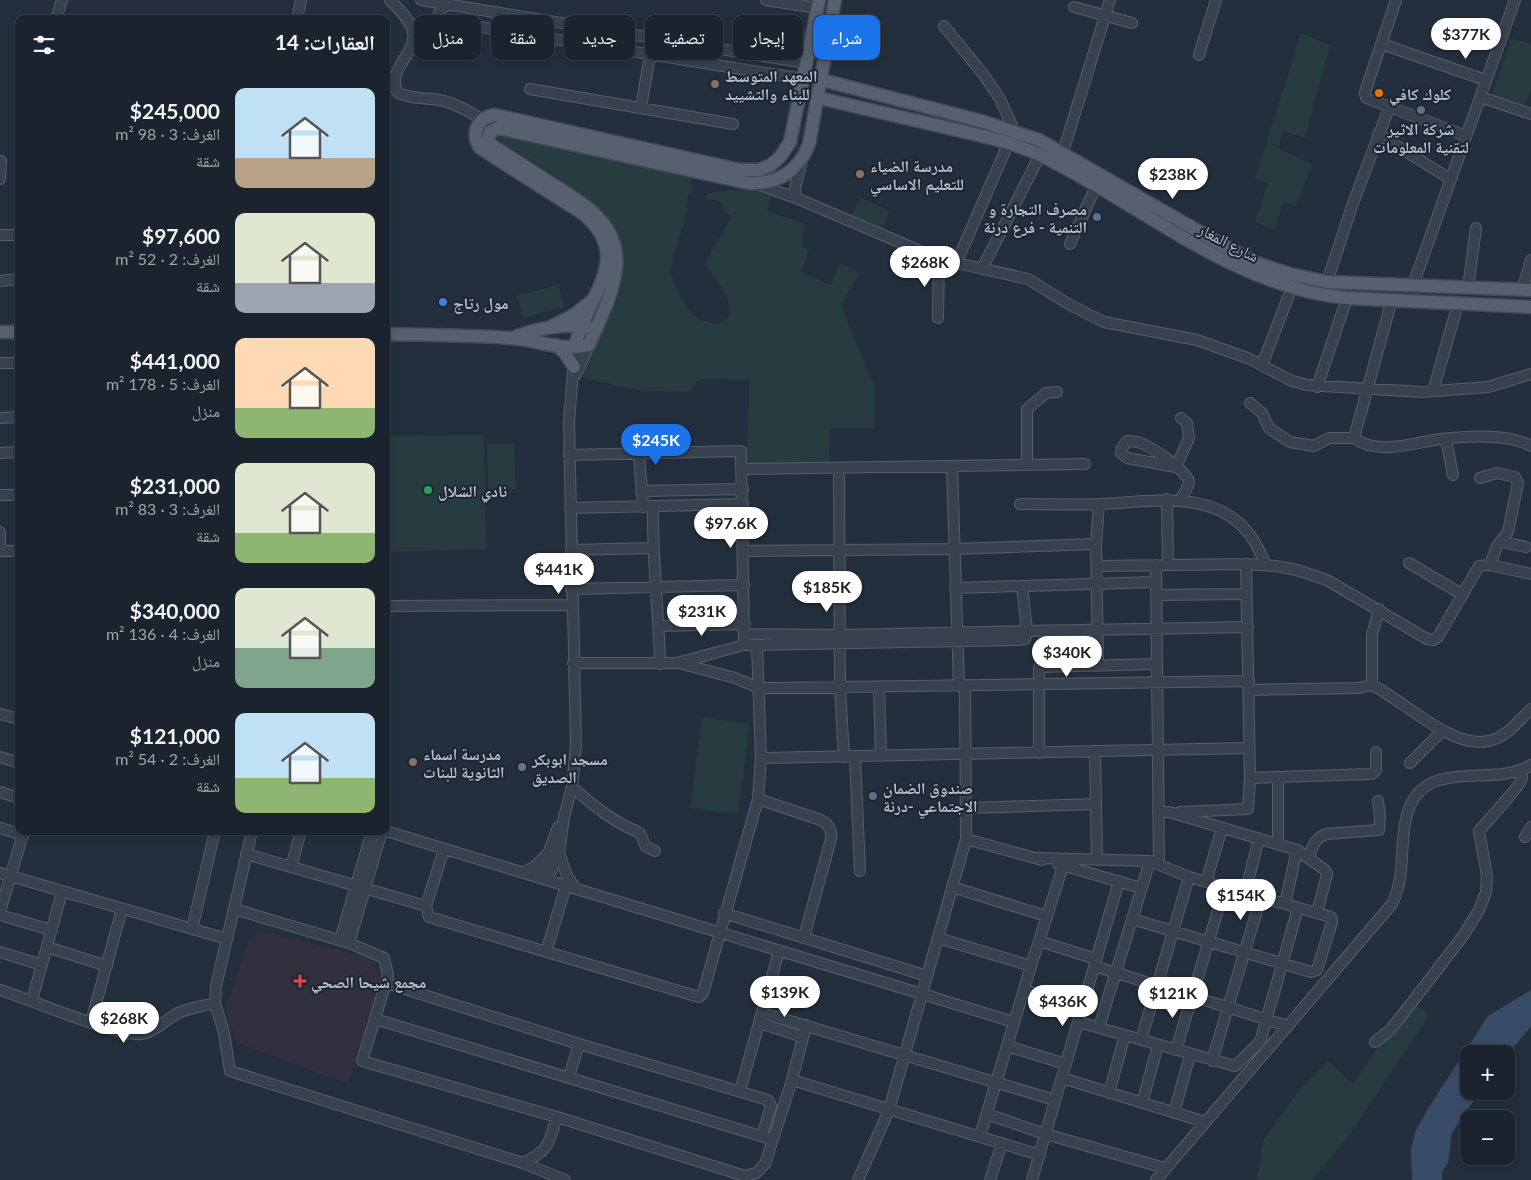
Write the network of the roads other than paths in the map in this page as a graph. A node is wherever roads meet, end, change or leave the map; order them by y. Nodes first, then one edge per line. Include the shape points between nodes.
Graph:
1 (62, 0) edge
2 (301, 0) edge
3 (390, 0) edge
4 (421, 0) edge
5 (766, 0) edge
6 (835, 0) edge
7 (1110, 0) edge
8 (1216, 0) edge
9 (1396, 0) edge
10 (1515, 0) edge
11 (432, 2) junction
12 (818, 4) edge
13 (450, 5) junction
14 (1074, 7) dead end
15 (438, 13) junction
16 (57, 15) edge
17 (297, 15) edge
18 (1105, 15) junction
19 (1132, 23) dead end
20 (944, 26) dead end
21 (1382, 44) junction
22 (645, 54) edge
23 (1199, 55) dead end
24 (649, 60) edge
25 (681, 60) edge
26 (806, 63) junction
27 (803, 80) junction
28 (822, 80) junction
29 (1485, 80) junction
30 (530, 89) dead end
31 (1480, 97) junction
32 (819, 98) junction
33 (642, 108) junction
34 (1389, 108) junction
35 (1531, 114) edge
36 (483, 120) junction
37 (981, 121) junction
38 (733, 124) dead end
39 (1014, 130) junction
40 (1378, 134) junction
41 (978, 135) junction
42 (1466, 136) junction
43 (1008, 144) junction
44 (1062, 152) junction
45 (1040, 155) junction
46 (803, 157) junction
47 (1, 161) dead end
48 (0, 179) edge
49 (1450, 179) junction
50 (755, 184) junction
51 (1096, 186) junction
52 (796, 198) junction
53 (1476, 228) dead end
54 (0, 235) edge
55 (15, 235) edge
56 (1070, 244) dead end
57 (1223, 252) junction
58 (939, 259) junction
59 (1531, 260) edge
60 (956, 264) junction
61 (982, 269) junction
62 (15, 279) edge
63 (0, 280) edge
64 (1326, 282) junction
65 (1414, 286) junction
66 (1292, 287) junction
67 (1468, 288) junction
68 (1527, 290) edge
69 (596, 298) junction
70 (1347, 298) junction
71 (1392, 299) junction
72 (1411, 300) junction
73 (1458, 304) junction
74 (1531, 307) edge
75 (938, 318) dead end
76 (582, 326) junction
77 (546, 329) junction
78 (595, 330) junction
79 (0, 332) edge
80 (15, 332) edge
81 (390, 334) edge
82 (512, 338) junction
83 (556, 345) junction
84 (589, 345) junction
85 (575, 346) junction
86 (0, 363) edge
87 (15, 363) edge
88 (1262, 365) junction
89 (574, 372) junction
90 (1531, 374) edge
91 (1317, 387) junction
92 (1369, 388) junction
93 (1433, 391) junction
94 (1057, 392) dead end
95 (1250, 403) dead end
96 (0, 418) edge
97 (15, 418) edge
98 (1181, 418) dead end
99 (1354, 438) junction
100 (1446, 439) junction
101 (1531, 446) edge
102 (15, 452) edge
103 (0, 453) edge
104 (639, 454) junction
105 (569, 455) junction
106 (1027, 464) junction
107 (1085, 464) dead end
108 (952, 466) junction
109 (1176, 467) junction
110 (838, 468) junction
111 (742, 469) junction
112 (1453, 475) dead end
113 (1480, 478) dead end
114 (743, 489) junction
115 (641, 491) junction
116 (0, 495) edge
117 (15, 495) edge
118 (1167, 499) junction
119 (1180, 500) junction
120 (743, 504) junction
121 (1020, 504) dead end
122 (1099, 504) junction
123 (648, 506) junction
124 (570, 508) junction
125 (0, 532) edge
126 (1502, 542) junction
127 (1096, 544) junction
128 (1526, 547) dead end
129 (652, 548) junction
130 (954, 549) junction
131 (571, 550) junction
132 (0, 551) edge
133 (15, 551) edge
134 (744, 551) junction
135 (839, 551) junction
136 (1409, 563) dead end
137 (1156, 564) junction
138 (1168, 564) junction
139 (1246, 564) junction
140 (1266, 565) junction
141 (1490, 565) junction
142 (1098, 566) junction
143 (1531, 574) edge
144 (1156, 582) junction
145 (1097, 583) junction
146 (744, 584) junction
147 (1022, 586) junction
148 (656, 587) junction
149 (956, 588) junction
150 (571, 589) junction
151 (1246, 594) junction
152 (1156, 595) junction
153 (1463, 595) junction
154 (571, 605) junction
155 (390, 606) edge
156 (1379, 609) junction
157 (659, 626) junction
158 (1248, 627) junction
159 (1097, 628) junction
160 (745, 629) junction
161 (1157, 629) junction
162 (1027, 631) junction
163 (957, 636) junction
164 (840, 639) junction
165 (744, 645) junction
166 (758, 645) junction
167 (573, 663) junction
168 (677, 663) junction
169 (660, 664) junction
170 (1157, 664) junction
171 (1098, 665) junction
172 (1157, 683) junction
173 (1039, 685) junction
174 (1372, 685) junction
175 (962, 686) junction
176 (1249, 686) junction
177 (879, 687) junction
178 (759, 688) junction
179 (840, 688) junction
180 (1531, 709) edge
181 (0, 715) edge
182 (15, 719) edge
183 (1441, 732) junction
184 (1249, 748) junction
185 (1158, 750) junction
186 (1095, 751) junction
187 (1376, 752) dead end
188 (1039, 753) junction
189 (965, 754) junction
190 (881, 756) junction
191 (0, 757) edge
192 (844, 757) junction
193 (855, 757) junction
194 (761, 758) junction
195 (15, 762) edge
196 (1410, 763) dead end
197 (1531, 765) edge
198 (1519, 772) junction
199 (1250, 778) junction
200 (1278, 778) junction
201 (572, 788) junction
202 (0, 792) edge
203 (15, 797) edge
204 (758, 798) junction
205 (1378, 801) dead end
206 (1096, 804) junction
207 (965, 808) junction
208 (1164, 812) junction
209 (1531, 827) edge
210 (0, 828) edge
211 (1222, 828) junction
212 (15, 831) edge
213 (390, 832) edge
214 (23, 835) edge
215 (214, 835) edge
216 (251, 835) edge
217 (300, 835) edge
218 (371, 835) edge
219 (380, 835) edge
220 (1525, 837) dead end
221 (966, 838) junction
222 (1259, 838) junction
223 (1278, 844) junction
224 (444, 849) junction
225 (554, 850) junction
226 (1298, 850) junction
227 (655, 851) dead end
228 (246, 854) junction
229 (1036, 858) junction
230 (1309, 858) junction
231 (1097, 859) junction
232 (1155, 862) junction
233 (1063, 866) junction
234 (291, 867) junction
235 (860, 871) dead end
236 (0, 873) edge
237 (522, 873) junction
238 (10, 877) junction
239 (1189, 877) junction
240 (543, 879) junction
241 (1119, 882) junction
242 (1206, 882) junction
243 (360, 887) junction
244 (952, 887) junction
245 (1225, 887) junction
246 (571, 888) junction
247 (1142, 888) junction
248 (62, 892) junction
249 (1244, 893) junction
250 (1261, 897) junction
251 (1285, 904) junction
252 (426, 906) junction
253 (1298, 908) junction
254 (122, 909) junction
255 (234, 909) junction
256 (0, 913) edge
257 (1317, 913) junction
258 (724, 914) junction
259 (1046, 916) junction
260 (1132, 919) junction
261 (192, 929) junction
262 (51, 930) junction
263 (1173, 931) junction
264 (719, 932) junction
265 (804, 937) junction
266 (938, 938) junction
267 (227, 939) junction
268 (1039, 941) junction
269 (344, 942) junction
270 (1209, 942) junction
271 (47, 947) junction
272 (780, 951) junction
273 (0, 952) edge
274 (546, 952) junction
275 (1244, 952) junction
276 (1095, 962) junction
277 (1281, 962) junction
278 (42, 965) junction
279 (107, 966) junction
280 (1031, 966) junction
281 (1116, 972) junction
282 (927, 976) junction
283 (386, 983) junction
284 (1158, 985) junction
285 (0, 990) edge
286 (1024, 990) junction
287 (922, 994) junction
288 (1193, 996) junction
289 (32, 1000) junction
290 (215, 1003) junction
291 (1228, 1007) junction
292 (1082, 1008) junction
293 (763, 1013) junction
294 (1265, 1018) junction
295 (375, 1019) junction
296 (91, 1022) junction
297 (1014, 1022) junction
298 (1078, 1022) junction
299 (760, 1023) junction
300 (806, 1026) junction
301 (1288, 1026) junction
302 (1099, 1027) junction
303 (1124, 1035) junction
304 (803, 1036) junction
305 (1141, 1040) junction
306 (1374, 1042) dead end
307 (579, 1044) junction
308 (1158, 1045) junction
309 (1007, 1046) junction
310 (1176, 1050) junction
311 (1190, 1054) junction
312 (905, 1055) junction
313 (1212, 1061) junction
314 (1066, 1064) junction
315 (568, 1077) junction
316 (1062, 1078) junction
317 (792, 1080) junction
318 (996, 1082) junction
319 (740, 1091) junction
320 (1109, 1093) junction
321 (1055, 1100) junction
322 (1142, 1103) junction
323 (889, 1110) junction
324 (1174, 1113) junction
325 (987, 1114) junction
326 (557, 1117) junction
327 (1204, 1122) junction
328 (1046, 1134) junction
329 (980, 1136) junction
330 (767, 1138) junction
331 (1002, 1143) junction
332 (1040, 1155) junction
333 (523, 1163) junction
334 (1165, 1168) junction
335 (746, 1178) edge
336 (993, 1179) edge
337 (564, 1180) edge
338 (858, 1180) edge
339 (1032, 1180) edge
340 (1156, 1180) edge

1 - 16 street
2 - 17 street
3 - 36 street via 414,32 411,50 396,77 398,93 455,105
4 - 11 street
5 - 12 street
6 - 28 main road
7 - 18 street
8 - 23 street
9 - 21 street
10 - 29 street
11 - 13 street
11 - 15 street
12 - 26 main road
13 - 15 street
13 - 26 street
14 - 18 street
15 - 22 street via 445,22
18 - 19 street
18 - 44 street
20 - 39 street via 1000,99
21 - 29 street
21 - 34 street via 1365,92 1366,98
24 - 33 street
25 - 27 street
26 - 27 main road
27 - 36 main road via 787,148 771,165 752,171 500,116
28 - 32 main road
28 - 37 main road, شارع المغار
29 - 31 street
30 - 33 street
31 - 35 street
31 - 42 street
32 - 41 main road, شارع المغار
32 - 46 main road
33 - 38 street
34 - 40 street
34 - 42 street
36 - 69 main road via 475,135 480,148 582,212 598,229 607,259 604,282
37 - 39 main road, شارع المغار
37 - 41 main road
39 - 44 main road, شارع المغار
40 - 49 street
40 - 64 street
41 - 43 main road, شارع المغار
42 - 49 street
43 - 45 main road, شارع المغار
43 - 60 street
44 - 57 main road, شارع المغار
45 - 51 main road, شارع المغار
45 - 61 street
46 - 50 main road via 783,176
46 - 52 street via 795,188
47 - 48 street
49 - 65 street
50 - 52 street
50 - 78 main road via 498,128 490,132 491,145 587,206 607,228 615,251 616,268 613,285
51 - 56 street
51 - 57 main road, شارع المغار
52 - 58 street
53 - 67 street
54 - 55 street
57 - 64 main road, شارع المغار
57 - 66 main road, شارع المغار
58 - 60 street
58 - 75 street
59 - 68 street
60 - 61 street
61 - 88 street via 1028,279 1104,322 1197,340
62 - 63 street
64 - 65 main road, شارع المغار
65 - 67 main road, شارع المغار
65 - 72 street
66 - 70 main road, شارع المغار
66 - 88 street
67 - 68 main road, شارع المغار
69 - 76 main road
69 - 77 main road
70 - 71 main road, شارع المغار
70 - 91 street
71 - 72 main road, شارع المغار
71 - 92 street
72 - 73 main road, شارع المغار
73 - 74 main road, شارع المغار
73 - 93 street
76 - 77 main road
76 - 78 main road
76 - 85 main road
77 - 82 main road via 528,331
78 - 84 main road
79 - 80 main road
81 - 82 main road
82 - 83 main road
83 - 85 main road
83 - 89 main road via 565,353
84 - 85 main road
84 - 89 street
85 - 89 street
86 - 87 street
88 - 91 street via 1292,381
89 - 105 street
90 - 93 street via 1488,387
91 - 92 street
92 - 93 street
92 - 99 street
94 - 106 street via 1046,393 1027,408
95 - 99 street via 1262,413 1269,428 1290,442 1314,446 1329,438
96 - 97 street
98 - 109 street via 1187,423 1190,434
99 - 100 street via 1380,447
100 - 101 street via 1488,438 1521,441
100 - 112 street
102 - 103 street
104 - 105 street
104 - 111 street via 741,451
104 - 115 street
105 - 124 street
106 - 107 street
106 - 108 street
108 - 110 street
108 - 130 street
109 - 109 street via 1141,443 1127,441 1122,448 1121,453 1127,458
109 - 119 street via 1189,482
110 - 111 street
110 - 135 street
111 - 114 street
113 - 126 street via 1501,473 1517,480 1508,532
114 - 115 street
114 - 120 street
115 - 123 street
116 - 117 street
118 - 119 street
118 - 122 street
118 - 138 street
119 - 140 street via 1222,512 1238,524 1254,540
120 - 123 street
120 - 134 street
121 - 122 street
122 - 127 street
123 - 124 street
123 - 129 street
124 - 131 street
125 - 132 street
126 - 128 street
126 - 141 street via 1495,550
127 - 130 street
127 - 142 street
129 - 131 street
129 - 148 street
130 - 135 street
130 - 149 street
131 - 150 street
132 - 133 street
134 - 135 street
134 - 146 street
135 - 164 street
136 - 153 street
137 - 138 street
137 - 142 street
137 - 144 street
138 - 139 street
139 - 140 street
139 - 151 street
140 - 156 street via 1298,570 1327,580
141 - 143 street
141 - 153 street via 1479,566
142 - 145 street
144 - 145 street
144 - 152 street
145 - 147 street
145 - 159 street
146 - 148 street
146 - 160 street
147 - 149 street
147 - 162 street
148 - 150 street
148 - 157 street
149 - 163 street
150 - 154 street
151 - 152 street
151 - 158 street
152 - 161 street
153 - 156 street via 1433,640
154 - 155 street
154 - 167 street
156 - 174 street via 1372,635
157 - 160 street
157 - 169 street
158 - 161 street
158 - 176 street
159 - 161 street
159 - 162 street
159 - 171 street
160 - 164 street
160 - 165 street
161 - 170 street
162 - 163 street via 1025,639 1020,640
163 - 164 street
163 - 175 street
164 - 166 street
164 - 179 street
165 - 166 street
165 - 168 street
166 - 178 street
167 - 169 street
167 - 201 street via 576,746
168 - 169 street
168 - 178 street via 735,678
170 - 171 street
170 - 172 street
171 - 173 street via 1042,666 1038,669
172 - 173 street
172 - 176 street
172 - 185 street
173 - 175 street
173 - 188 street
174 - 176 street via 1359,688
174 - 183 street via 1431,722
175 - 177 street
175 - 189 street
176 - 184 street
177 - 179 street
177 - 190 street
178 - 179 street
178 - 194 street
179 - 192 street
180 - 183 street via 1504,734 1489,741 1462,740
181 - 182 street
183 - 196 street
184 - 185 street
184 - 199 street
185 - 186 street
185 - 208 street
186 - 188 street
186 - 206 street
187 - 200 street via 1376,770 1372,774
188 - 189 street
189 - 190 street
189 - 207 street
190 - 193 street
191 - 195 street
192 - 193 street
192 - 194 street
193 - 235 street
194 - 204 street
197 - 198 street
198 - 301 street via 1493,777 1443,778 1416,797 1407,817 1401,878 1392,904
198 - 306 street via 1522,776 1519,786 1479,831 1487,876 1486,892 1479,910 1401,1017
199 - 200 street
199 - 208 street via 1248,809
200 - 223 street
201 - 225 street
201 - 227 street via 599,811 640,834 646,847
202 - 203 street
204 - 258 street
204 - 265 street via 821,820 831,831
205 - 230 street via 1379,830 1326,834 1312,846
206 - 207 street
206 - 231 street
207 - 221 street
208 - 211 street
208 - 232 street
209 - 220 street
210 - 212 street
211 - 222 street
211 - 242 street
213 - 224 street
214 - 238 street
215 - 261 street
216 - 228 street
217 - 234 street
218 - 243 street
219 - 243 street
221 - 229 street
221 - 244 street
222 - 223 street
222 - 249 street
223 - 226 street
224 - 237 street
224 - 252 street
225 - 237 street
225 - 240 street
225 - 246 street
226 - 230 street
226 - 251 street
228 - 234 street
228 - 255 street
229 - 231 street
229 - 233 street
230 - 257 street via 1327,874
231 - 232 street
232 - 239 street
232 - 247 street
233 - 241 street
233 - 259 street
234 - 243 street
236 - 238 street
237 - 240 street
238 - 248 street
238 - 256 street
239 - 242 street
239 - 263 street
240 - 246 street
241 - 247 street
241 - 276 street
242 - 245 street
243 - 252 street
243 - 269 street
244 - 259 street
244 - 266 street
245 - 249 street
245 - 270 street
246 - 264 street
246 - 274 street
247 - 260 street
248 - 254 street
248 - 262 street
249 - 250 street
250 - 251 street
250 - 275 street
251 - 253 street
252 - 274 street via 429,917
253 - 257 street
253 - 277 street
254 - 261 street
254 - 279 street
255 - 267 street
255 - 269 street
256 - 262 street
257 - 277 street via 1332,917 1332,922 1317,970 1311,972
258 - 264 street
258 - 265 street
259 - 268 street
260 - 263 street
260 - 281 street
261 - 267 street
262 - 271 street
263 - 270 street
263 - 284 street
264 - 272 street
264 - 274 street via 703,993 698,997
265 - 282 street
266 - 280 street
266 - 282 street
267 - 290 street
268 - 276 street
268 - 280 street
269 - 283 street via 384,958 388,970
270 - 275 street
270 - 288 street
271 - 278 street
271 - 279 street
272 - 287 street
272 - 293 street
273 - 278 street
275 - 277 street
275 - 291 street
276 - 281 street
276 - 292 street
277 - 294 street
278 - 289 street
279 - 296 street
280 - 286 street
281 - 284 street
281 - 302 street
282 - 287 street
283 - 295 street
283 - 307 street
284 - 288 street
284 - 305 street
285 - 289 street
286 - 292 street
286 - 297 street
287 - 297 street
287 - 312 street
288 - 291 street
288 - 310 street
289 - 296 street
290 - 296 street via 178,1013 142,1034
290 - 333 street via 229,1068 233,1073
291 - 294 street
291 - 313 street
292 - 298 street
293 - 299 street
293 - 300 street
294 - 301 street
294 - 313 street via 1260,1042 1235,1066
295 - 315 street
295 - 326 street via 362,1061
297 - 309 street
298 - 302 street
298 - 314 street
299 - 304 street
299 - 319 street
300 - 304 street
300 - 312 street
301 - 327 street
302 - 303 street
303 - 305 street
303 - 320 street
304 - 317 street
305 - 308 street
307 - 315 street
307 - 319 street
308 - 310 street
308 - 322 street
309 - 314 street
309 - 318 street
310 - 311 street
311 - 313 street
311 - 324 street
312 - 318 street
312 - 323 street
314 - 316 street
315 - 330 street
316 - 320 street
316 - 321 street
317 - 323 street
317 - 330 street
318 - 321 street
318 - 325 street
319 - 330 street via 771,1102
320 - 322 street
321 - 328 street
322 - 324 street
323 - 329 street
323 - 338 street
324 - 327 street
325 - 328 street
325 - 329 street
326 - 333 street via 545,1150
326 - 335 street
327 - 334 street
328 - 332 street
328 - 334 street
329 - 331 street
330 - 335 street via 765,1164
331 - 332 street
331 - 336 street
332 - 339 street
333 - 337 street
334 - 340 street

